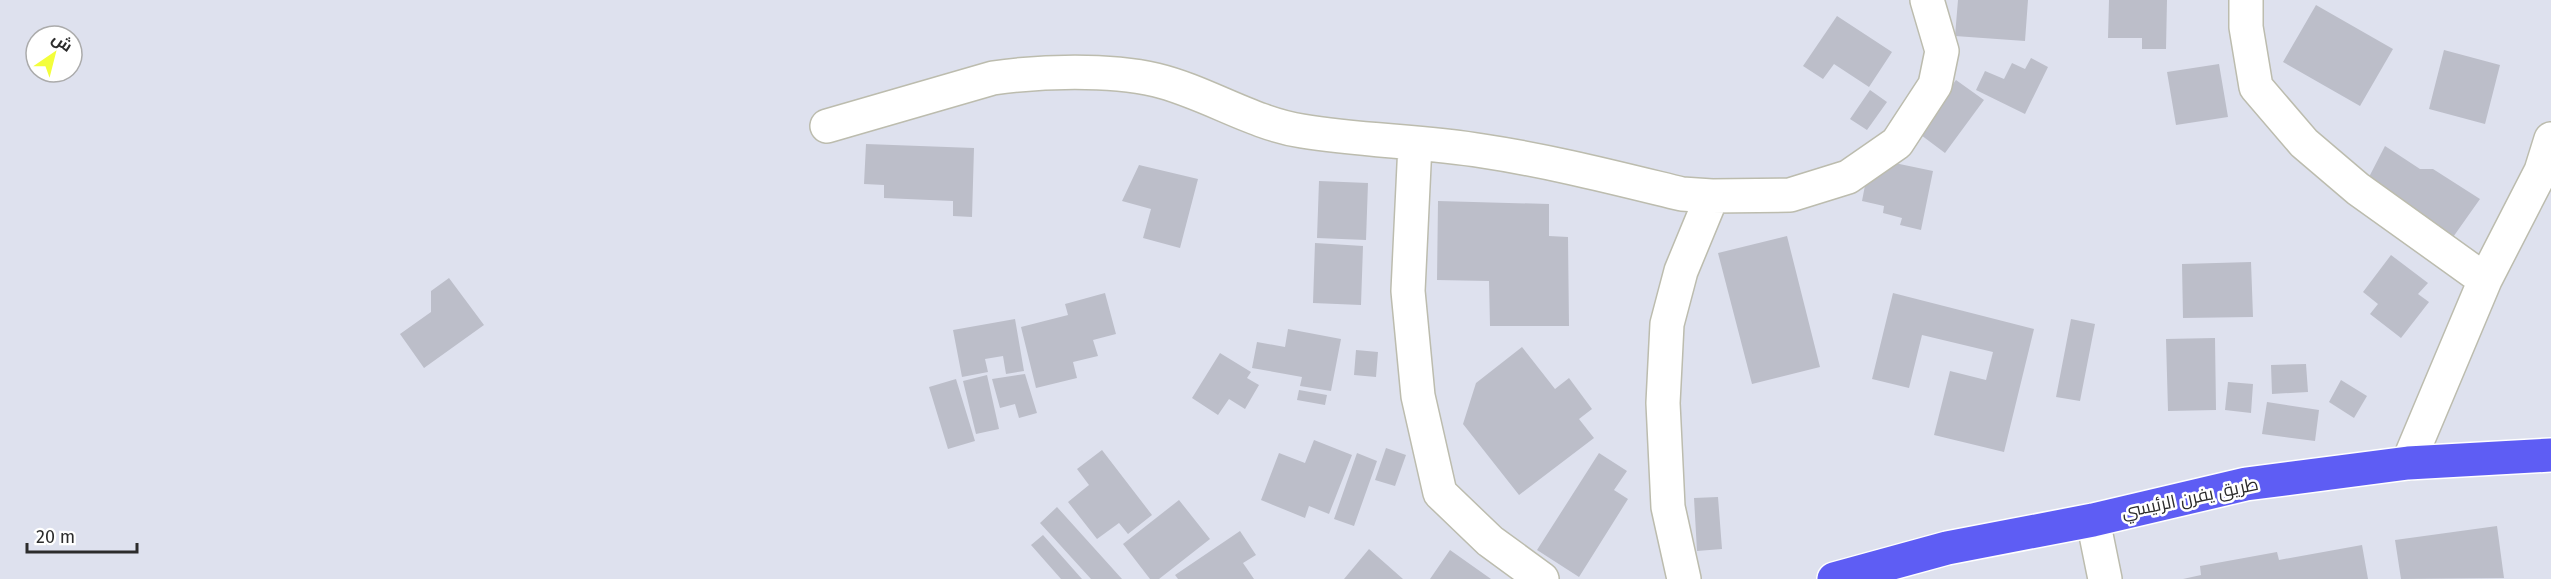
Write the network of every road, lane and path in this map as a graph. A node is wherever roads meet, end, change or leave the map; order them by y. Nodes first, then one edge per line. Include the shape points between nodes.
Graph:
1 (1927, 0) edge
2 (2246, 0) edge
3 (826, 126) dead end
4 (2551, 139) edge
5 (1415, 144) junction
6 (1712, 196) junction
7 (2485, 280) junction
8 (2551, 455) edge
9 (2408, 463) junction
10 (2093, 520) junction
11 (1542, 579) edge
12 (1684, 579) edge
13 (1834, 579) edge
14 (2105, 579) edge

1 - 6 street via 1942,51 1935,85 1897,143 1848,177 1790,195
2 - 7 street via 2246,27 2256,87 2304,143 2358,189
3 - 5 street via 993,78 1020,74 1106,75 1156,80 1300,131
4 - 7 street via 2528,200
5 - 6 street via 1482,150 1682,194
5 - 11 street via 1408,291 1418,396 1440,493 1490,541
6 - 12 street via 1681,271 1667,324 1664,403 1668,507
7 - 9 street
8 - 9 main road, طريق يفرن الرئيسي
9 - 10 main road, طريق يفرن الرئيسي via 2246,484
10 - 13 main road, طريق يفرن الرئيسي via 1947,548
10 - 14 street

